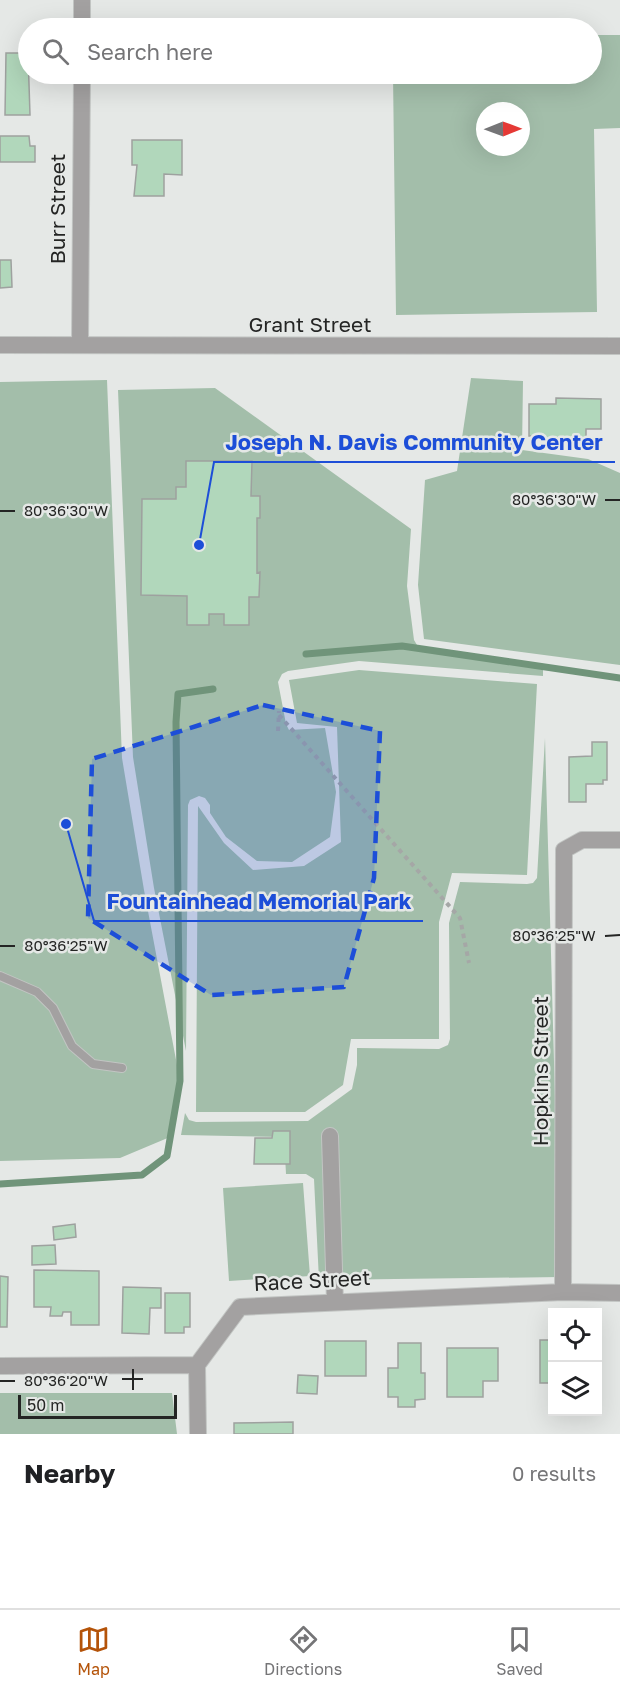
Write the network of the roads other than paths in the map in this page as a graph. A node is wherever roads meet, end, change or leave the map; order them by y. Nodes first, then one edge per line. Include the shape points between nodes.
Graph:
1 (82, 0) edge
2 (82, 18) edge
3 (82, 84) edge
4 (0, 345) edge
5 (80, 345) junction
6 (620, 346) edge
7 (620, 840) edge
8 (0, 976) edge
9 (122, 1068) dead end
10 (330, 1136) dead end
11 (563, 1292) junction
12 (620, 1293) edge
13 (334, 1302) junction
14 (197, 1365) junction
15 (0, 1366) edge
16 (198, 1434) edge

1 - 2 street
3 - 5 street, Burr Street
4 - 5 street, Grant Street
5 - 6 street, Grant Street
7 - 11 street, Hopkins Street via 582,840 564,850
8 - 9 lane via 37,992 53,1008 72,1046 93,1064
10 - 13 street
11 - 12 street, Race Street
11 - 13 street, Race Street
13 - 14 street, Race Street via 240,1307
14 - 15 street
14 - 16 street

